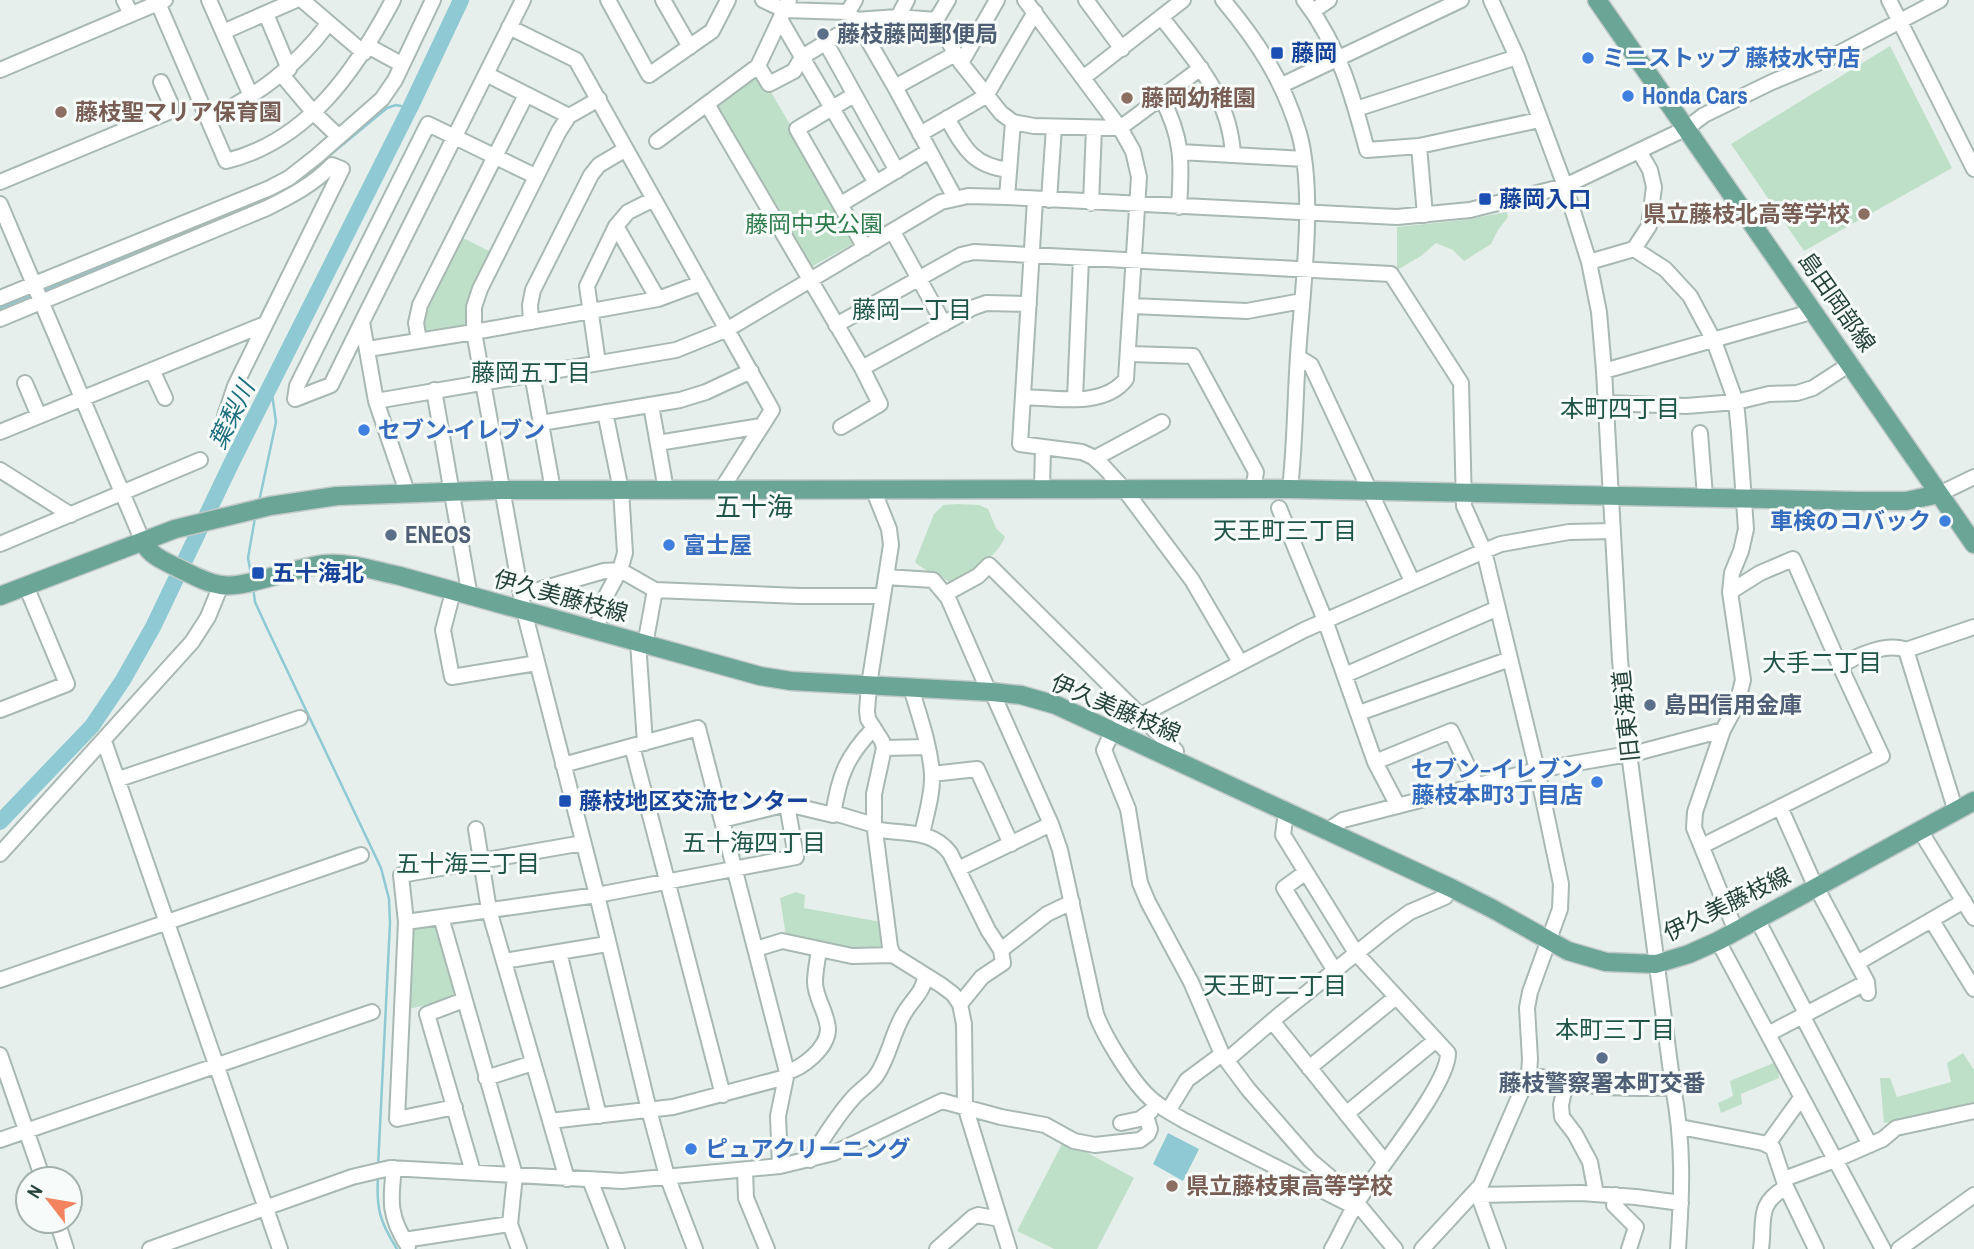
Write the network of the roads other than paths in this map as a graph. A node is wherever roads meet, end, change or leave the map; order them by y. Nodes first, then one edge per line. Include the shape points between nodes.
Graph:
1 (209, 0) edge
2 (296, 0) edge
3 (302, 0) edge
4 (433, 0) edge
5 (523, 0) edge
6 (608, 0) edge
7 (663, 0) edge
8 (728, 0) edge
9 (763, 0) edge
10 (907, 0) edge
11 (948, 0) edge
12 (997, 0) edge
13 (1025, 0) edge
14 (1183, 0) edge
15 (1223, 0) edge
16 (1329, 0) edge
17 (1461, 0) edge
18 (1491, 0) edge
19 (1598, 0) edge
20 (1889, 0) edge
21 (1940, 0) edge
22 (161, 1) edge
23 (1093, 3) edge
24 (386, 4) edge
25 (1308, 6) edge
26 (127, 7) edge
27 (785, 10) edge
28 (1035, 12) junction
29 (266, 14) junction
30 (854, 14) edge
31 (898, 17) junction
32 (1162, 18) junction
33 (936, 20) junction
34 (1900, 21) junction
35 (328, 23) junction
36 (509, 27) junction
37 (223, 32) junction
38 (826, 43) junction
39 (690, 47) junction
40 (366, 49) junction
41 (1122, 49) junction
42 (802, 57) junction
43 (1517, 57) junction
44 (958, 58) junction
45 (1340, 58) junction
46 (401, 64) junction
47 (758, 66) junction
48 (1201, 68) junction
49 (0, 70) edge
50 (285, 72) junction
51 (486, 74) junction
52 (1083, 78) junction
53 (161, 82) dead end
54 (1282, 85) junction
55 (895, 87) junction
56 (526, 95) junction
57 (854, 95) junction
58 (251, 96) junction
59 (986, 96) junction
60 (1161, 97) junction
61 (599, 99) junction
62 (707, 104) junction
63 (831, 108) junction
64 (1356, 108) junction
65 (313, 113) junction
66 (569, 116) junction
67 (947, 118) junction
68 (208, 119) junction
69 (1539, 120) junction
70 (1013, 122) junction
71 (1054, 127) junction
72 (1094, 128) junction
73 (1120, 128) junction
74 (1687, 128) junction
75 (920, 134) junction
76 (339, 137) junction
77 (454, 137) junction
78 (657, 141) dead end
79 (1419, 146) junction
80 (626, 149) junction
81 (929, 151) junction
82 (1639, 151) junction
83 (1181, 152) junction
84 (1233, 155) junction
85 (495, 157) junction
86 (1304, 159) junction
87 (1974, 169) edge
88 (1009, 170) junction
89 (897, 171) junction
90 (535, 176) junction
91 (0, 182) edge
92 (876, 183) junction
93 (1565, 186) junction
94 (1007, 197) junction
95 (955, 198) junction
96 (654, 199) junction
97 (1042, 200) junction
98 (1091, 203) junction
99 (0, 204) edge
100 (841, 204) junction
101 (1138, 205) junction
102 (1179, 207) junction
103 (1306, 214) junction
104 (1425, 215) junction
105 (616, 226) junction
106 (893, 232) junction
107 (865, 248) junction
108 (1634, 248) junction
109 (1032, 255) junction
110 (1081, 258) junction
111 (1134, 258) junction
112 (1590, 262) junction
113 (1304, 269) junction
114 (918, 278) junction
115 (810, 281) junction
116 (701, 283) junction
117 (34, 284) junction
118 (0, 299) edge
119 (657, 299) junction
120 (1302, 301) junction
121 (41, 302) junction
122 (1029, 304) junction
123 (1132, 306) junction
124 (1811, 309) junction
125 (589, 312) junction
126 (0, 319) edge
127 (362, 322) junction
128 (531, 322) junction
129 (265, 324) junction
130 (944, 324) junction
131 (836, 325) junction
132 (729, 329) junction
133 (474, 332) junction
134 (419, 340) junction
135 (1714, 341) junction
136 (368, 349) junction
137 (1129, 354) junction
138 (1298, 356) junction
139 (598, 363) junction
140 (1850, 364) junction
141 (862, 368) junction
142 (152, 370) junction
143 (751, 371) junction
144 (1604, 371) junction
145 (532, 373) junction
146 (484, 381) junction
147 (25, 383) dead end
148 (434, 390) junction
149 (1023, 397) junction
150 (165, 398) dead end
151 (1075, 398) junction
152 (81, 399) junction
153 (376, 401) junction
154 (1606, 402) junction
155 (1736, 402) junction
156 (651, 405) junction
157 (606, 412) junction
158 (39, 416) junction
159 (225, 416) dead end
160 (1162, 422) dead end
161 (541, 423) junction
162 (761, 426) junction
163 (841, 427) dead end
164 (1, 428) edge
165 (1700, 433) dead end
166 (658, 443) junction
167 (1044, 447) junction
168 (1095, 458) junction
169 (200, 460) dead end
170 (0, 470) edge
171 (1974, 477) edge
172 (873, 489) junction
173 (1042, 489) junction
174 (1124, 489) junction
175 (1253, 489) junction
176 (1290, 489) junction
177 (451, 490) junction
178 (500, 490) junction
179 (552, 490) junction
180 (621, 490) junction
181 (666, 490) junction
182 (721, 490) junction
183 (1369, 490) junction
184 (407, 492) junction
185 (1464, 492) junction
186 (121, 494) junction
187 (1611, 494) junction
188 (1938, 494) junction
189 (1705, 496) junction
190 (1744, 498) junction
191 (1279, 508) dead end
192 (71, 515) junction
193 (1613, 531) junction
194 (143, 542) junction
195 (0, 544) edge
196 (1974, 544) edge
197 (890, 550) junction
198 (1484, 551) junction
199 (620, 570) junction
200 (886, 577) junction
201 (905, 578) junction
202 (1412, 581) junction
203 (213, 583) junction
204 (26, 586) junction
205 (655, 590) junction
206 (1730, 592) junction
207 (945, 594) junction
208 (461, 595) junction
209 (0, 596) edge
210 (883, 596) junction
211 (522, 603) junction
212 (1498, 608) junction
213 (1325, 620) junction
214 (1974, 627) edge
215 (596, 631) junction
216 (641, 643) junction
217 (1906, 650) junction
218 (1510, 659) junction
219 (1240, 662) junction
220 (537, 663) junction
221 (1840, 666) junction
222 (1345, 675) junction
223 (869, 685) junction
224 (911, 688) junction
225 (990, 692) junction
226 (0, 710) edge
227 (1359, 712) junction
228 (1141, 715) junction
229 (300, 718) dead end
230 (874, 728) junction
231 (1113, 730) junction
232 (1723, 730) junction
233 (104, 741) junction
234 (638, 745) junction
235 (927, 747) junction
236 (884, 748) junction
237 (1629, 753) junction
238 (1174, 759) junction
239 (1375, 762) junction
240 (563, 765) junction
241 (1537, 770) junction
242 (932, 774) junction
243 (119, 779) junction
244 (1477, 786) junction
245 (1974, 801) edge
246 (787, 804) junction
247 (1398, 806) junction
248 (1780, 807) junction
249 (1286, 811) junction
250 (1956, 812) junction
251 (834, 813) junction
252 (722, 820) junction
253 (1051, 824) junction
254 (875, 827) junction
255 (476, 829) dead end
256 (1327, 831) junction
257 (1921, 832) junction
258 (922, 834) junction
259 (583, 843) junction
260 (1011, 844) junction
261 (1702, 846) junction
262 (0, 853) edge
263 (361, 855) dead end
264 (481, 860) junction
265 (958, 869) junction
266 (736, 870) junction
267 (1306, 872) junction
268 (666, 882) junction
269 (1817, 887) junction
270 (1451, 888) junction
271 (597, 895) junction
272 (1964, 901) junction
273 (1072, 902) junction
274 (489, 910) junction
275 (441, 917) junction
276 (1974, 918) edge
277 (1757, 919) junction
278 (167, 921) junction
279 (1932, 921) junction
280 (406, 922) junction
281 (1736, 931) junction
282 (1718, 941) junction
283 (1549, 942) junction
284 (607, 944) junction
285 (756, 949) junction
286 (819, 949) junction
287 (1001, 950) junction
288 (559, 952) junction
289 (1356, 953) junction
290 (893, 955) junction
291 (504, 961) junction
292 (1857, 962) junction
293 (1656, 964) junction
294 (1335, 971) junction
295 (926, 976) junction
296 (0, 980) edge
297 (1974, 989) edge
298 (1396, 996) junction
299 (464, 1000) junction
300 (960, 1004) junction
301 (372, 1012) dead end
302 (1804, 1015) junction
303 (1272, 1021) junction
304 (1768, 1034) junction
305 (1436, 1040) junction
306 (0, 1055) edge
307 (1224, 1057) junction
308 (534, 1063) junction
309 (216, 1065) junction
310 (1309, 1068) junction
311 (1529, 1074) junction
312 (787, 1075) junction
313 (486, 1078) junction
314 (1566, 1082) junction
315 (1673, 1087) junction
316 (723, 1095) junction
317 (1801, 1098) junction
318 (965, 1106) junction
319 (455, 1107) junction
320 (1163, 1108) junction
321 (649, 1110) junction
322 (1974, 1111) edge
323 (1346, 1114) junction
324 (599, 1116) junction
325 (1146, 1116) junction
326 (550, 1121) junction
327 (1121, 1124) dead end
328 (1681, 1127) junction
329 (27, 1130) junction
330 (0, 1140) edge
331 (1767, 1145) junction
332 (1870, 1145) junction
333 (810, 1160) junction
334 (1835, 1160) junction
335 (1385, 1162) junction
336 (38, 1165) edge
337 (780, 1166) junction
338 (392, 1168) junction
339 (745, 1170) junction
340 (472, 1172) junction
341 (515, 1175) junction
342 (667, 1176) junction
343 (567, 1180) junction
344 (590, 1180) junction
345 (1785, 1183) junction
346 (1477, 1193) junction
347 (1596, 1194) junction
348 (1616, 1195) junction
349 (1974, 1195) edge
350 (1681, 1203) junction
351 (1356, 1204) junction
352 (265, 1207) junction
353 (1000, 1219) junction
354 (510, 1224) junction
355 (407, 1245) edge
356 (613, 1248) edge
357 (150, 1249) edge
358 (280, 1249) edge
359 (519, 1249) edge
360 (695, 1249) edge
361 (767, 1249) edge
362 (937, 1249) edge
363 (1009, 1249) edge
364 (1332, 1249) edge
365 (1395, 1249) edge
366 (1422, 1249) edge
367 (1498, 1249) edge
368 (1629, 1249) edge
369 (1678, 1249) edge
370 (1761, 1249) edge
371 (1816, 1249) edge
372 (1883, 1249) edge
373 (1899, 1249) edge

1 - 37 street
2 - 29 street
3 - 35 street
4 - 46 street
5 - 36 street
6 - 39 street via 649,75
7 - 39 street
8 - 39 street via 712,31
9 - 27 street
10 - 31 street
11 - 33 street
12 - 44 street
13 - 28 street
14 - 32 street
15 - 54 street via 1265,53
16 - 25 street
17 - 45 street
18 - 43 street, 旧東海道
19 - 74 main road, 島田岡部線
20 - 34 street
21 - 34 street
22 - 26 street
22 - 68 street
23 - 41 street
24 - 40 street
25 - 45 street
26 - 49 street
27 - 30 street
27 - 42 street
27 - 47 street
28 - 52 street
28 - 59 street
29 - 37 street
29 - 50 street
30 - 31 street
30 - 38 street
30 - 55 street
31 - 33 street
32 - 41 street
32 - 48 street
33 - 44 street
34 - 74 street via 1704,115
34 - 87 street
35 - 40 street
35 - 50 street
36 - 51 street
36 - 61 street via 576,60
37 - 58 street
38 - 42 street
38 - 57 street
40 - 46 street
40 - 65 street
41 - 52 street
42 - 47 street via 794,71 769,84
42 - 63 street
43 - 64 street
43 - 69 street, 旧東海道
44 - 55 street
44 - 59 street
45 - 54 street
45 - 64 street
46 - 76 street via 382,99
47 - 62 street
48 - 60 street
48 - 84 street via 1224,108
50 - 58 street
50 - 65 street
51 - 56 street
51 - 77 street
52 - 73 street
53 - 91 street via 171,111
54 - 86 street
55 - 75 street
56 - 66 street
56 - 85 street
57 - 63 street
57 - 89 street
58 - 68 street
59 - 67 street
59 - 70 street
60 - 73 street
60 - 83 street
61 - 66 street
61 - 80 street
62 - 78 street
62 - 115 street
63 - 92 street
63 - 100 street via 797,129
64 - 79 street via 1367,150
65 - 68 street via 274,144 226,161
65 - 76 street
66 - 90 street
67 - 75 street
67 - 88 street via 968,153 988,166
69 - 79 street
69 - 93 street, 旧東海道
70 - 71 street
70 - 88 street
71 - 72 street
71 - 97 street
72 - 73 street
72 - 98 street
73 - 101 street via 1137,165
74 - 82 street
74 - 124 main road, 島田岡部線
75 - 81 street
76 - 117 street via 270,188
77 - 85 street
77 - 127 street
77 - 127 street via 428,124 296,386 295,399 331,385
79 - 104 street
80 - 96 street
80 - 128 street via 591,175 533,290
81 - 89 street
81 - 95 street
82 - 93 street
82 - 108 street via 1654,187 1649,226
83 - 84 street
83 - 102 street
84 - 86 street
85 - 90 street
85 - 134 street via 420,306
86 - 103 street
88 - 94 street
89 - 92 street
90 - 133 street via 480,289
92 - 100 street
93 - 104 street via 1470,210
93 - 112 street, 旧東海道
94 - 95 street
94 - 97 street
95 - 106 street
96 - 105 street via 628,212
96 - 116 street
97 - 98 street
97 - 109 street
98 - 101 street
99 - 117 street
100 - 107 street
101 - 102 street
101 - 111 street
102 - 103 street
103 - 104 street
103 - 113 street
105 - 119 street
105 - 125 street via 587,286
106 - 107 street
106 - 114 street
107 - 115 street
108 - 112 street
108 - 135 street via 1665,269 1690,296
109 - 110 street
109 - 114 street via 974,252
109 - 122 street
110 - 111 street
110 - 151 street
111 - 113 street
111 - 123 street
112 - 144 street, 旧東海道
113 - 120 street
113 - 185 street via 1391,274 1461,383
114 - 130 street
114 - 131 street
115 - 131 street
115 - 132 street
116 - 119 street
116 - 132 street
117 - 118 street
117 - 121 street
119 - 125 street
120 - 123 street via 1247,311
120 - 138 street
121 - 126 street
121 - 129 street via 267,208 295,194 332,165 342,169
121 - 152 street
122 - 130 street via 986,303
122 - 149 street
123 - 137 street
124 - 135 street
124 - 140 main road, 島田岡部線
125 - 128 street
125 - 139 street
127 - 136 street
128 - 133 street
129 - 142 street
129 - 159 street
130 - 141 street
131 - 141 street
132 - 139 street via 676,350
132 - 143 street
133 - 134 street
133 - 146 street
134 - 136 street
135 - 144 street
135 - 155 street
136 - 153 street
137 - 151 street via 1126,379 1119,389 1093,399
137 - 175 street via 1193,356 1256,472
138 - 176 street
138 - 183 street via 1311,365
139 - 145 street
140 - 155 street via 1813,388
140 - 188 main road, 島田岡部線
141 - 163 street via 880,404
142 - 150 street
142 - 152 street
143 - 156 street via 706,392
143 - 162 street via 772,410
144 - 154 street, 旧東海道
145 - 146 street
145 - 161 street
146 - 148 street
146 - 178 street
147 - 158 street
148 - 153 street
148 - 177 street
149 - 151 street
149 - 167 street via 1020,444
152 - 158 street
152 - 186 street
153 - 184 street
154 - 155 street via 1686,406
154 - 187 street, 旧東海道
155 - 190 street
156 - 157 street
156 - 166 street
157 - 161 street
157 - 180 street
158 - 164 street
160 - 168 street
161 - 179 street
162 - 166 street
162 - 182 street
165 - 189 street
166 - 181 street
167 - 168 street
167 - 173 street
168 - 174 street
169 - 186 street
170 - 192 street
171 - 188 street
172 - 173 main road
172 - 182 main road
172 - 197 street via 889,529
173 - 174 main road
174 - 175 main road
174 - 219 street via 1192,580
175 - 176 main road
176 - 183 main road
177 - 178 main road
177 - 184 main road
177 - 208 street
178 - 179 main road
178 - 211 street
179 - 180 main road
180 - 181 main road
180 - 199 street via 625,553
181 - 182 main road
183 - 185 main road
183 - 202 street
184 - 194 main road via 270,506 175,529
185 - 187 main road
185 - 198 street via 1464,506
186 - 192 street
186 - 194 street
187 - 189 main road
187 - 193 street, 旧東海道
188 - 190 main road via 1906,500
188 - 196 main road
189 - 190 main road
190 - 206 street via 1746,529
191 - 213 street
192 - 195 street
193 - 198 street via 1569,532
193 - 237 street, 旧東海道
194 - 203 main road via 157,558
194 - 204 main road
197 - 200 street
197 - 201 street
198 - 202 street
198 - 212 street
199 - 205 street
199 - 211 street via 604,571
199 - 215 street
200 - 201 street
200 - 210 street
201 - 207 street via 933,580
202 - 213 street
203 - 208 main road, 伊久美藤枝線 via 249,581 335,564 400,576
203 - 233 street via 208,617 192,642
204 - 209 main road
204 - 226 street via 67,684
205 - 210 street
205 - 216 street
206 - 221 street via 1793,559
206 - 232 street via 1743,680
207 - 225 street
207 - 228 street via 989,565
208 - 211 main road, 伊久美藤枝線
208 - 220 street via 443,630 452,677
210 - 223 street
211 - 215 main road, 伊久美藤枝線
211 - 220 street
212 - 218 street
212 - 222 street
213 - 219 street
213 - 222 street
214 - 217 street
215 - 216 main road, 伊久美藤枝線
216 - 223 main road, 伊久美藤枝線 via 760,676
216 - 234 street
217 - 221 street via 1873,652
217 - 250 street
218 - 227 street
218 - 241 street
219 - 228 street
220 - 240 street
221 - 248 street via 1882,756
222 - 227 street
223 - 224 main road, 伊久美藤枝線
223 - 230 street via 867,710
224 - 225 main road, 伊久美藤枝線
224 - 235 street
225 - 231 main road, 伊久美藤枝線 via 1056,705
225 - 253 street
227 - 239 street
228 - 231 street
228 - 238 street via 1176,751
229 - 243 street
230 - 236 street
230 - 251 street via 839,778
231 - 238 main road, 伊久美藤枝線
231 - 307 street via 1104,750 1128,810 1140,883
232 - 237 street
232 - 261 street via 1695,811 1694,828
233 - 243 street
233 - 262 street
234 - 240 street
234 - 252 street via 698,728
234 - 268 street
235 - 236 street
235 - 242 street
236 - 254 street via 874,794
237 - 241 street
237 - 293 street, 旧東海道
238 - 249 main road, 伊久美藤枝線
239 - 244 street via 1451,731
239 - 247 street
240 - 259 street
241 - 244 street
241 - 283 street via 1561,884 1560,909
242 - 258 street
242 - 260 street via 977,769
243 - 278 street
244 - 247 street
245 - 250 main road, 伊久美藤枝線
246 - 251 street
246 - 252 street
246 - 266 street via 796,858
247 - 256 street via 1343,820
248 - 261 street
248 - 269 street
249 - 256 main road, 伊久美藤枝線
249 - 267 street via 1283,835
250 - 257 main road, 伊久美藤枝線
251 - 254 street
252 - 266 street
253 - 260 street
253 - 273 street
254 - 258 street
254 - 290 street
255 - 264 street
256 - 270 main road, 伊久美藤枝線
257 - 269 main road, 伊久美藤枝線
257 - 272 street
258 - 265 street via 943,843
259 - 264 street
259 - 271 street
260 - 265 street
261 - 281 street
263 - 278 street
264 - 274 street
264 - 280 street via 401,875
265 - 287 street
266 - 268 street
266 - 285 street
267 - 289 street
267 - 294 street via 1284,888
268 - 271 street
268 - 316 street
269 - 277 main road, 伊久美藤枝線
269 - 292 street
270 - 283 main road, 伊久美藤枝線
270 - 289 street via 1445,897 1410,912
271 - 274 street
271 - 284 street
272 - 276 street
272 - 279 street
273 - 287 street via 1047,914
273 - 320 street via 1101,1027 1144,1093
274 - 275 street
274 - 291 street
275 - 280 street
275 - 299 street
277 - 281 main road, 伊久美藤枝線
277 - 302 street
278 - 296 street
278 - 309 street
279 - 292 street
279 - 297 street
280 - 319 street via 397,1119
281 - 282 main road, 伊久美藤枝線
282 - 293 main road, 伊久美藤枝線
282 - 304 street
283 - 293 main road, 伊久美藤枝線 via 1586,958
283 - 311 street via 1527,1008
284 - 288 street
284 - 321 street
285 - 286 street via 782,941
285 - 312 street
286 - 290 street via 852,956
286 - 312 street via 815,983 828,1031 811,1058
287 - 300 street via 1003,963 982,977
288 - 291 street
288 - 324 street
289 - 294 street
289 - 298 street
290 - 295 street
291 - 308 street
292 - 302 street via 1867,988
293 - 315 street, 旧東海道
294 - 303 street
295 - 300 street
295 - 333 street via 925,985 896,1028 876,1078 852,1098
298 - 305 street
298 - 310 street
299 - 313 street
299 - 319 street via 427,1014
300 - 318 street
301 - 309 street
302 - 304 street
302 - 332 street
303 - 307 street
303 - 310 street
304 - 317 street
305 - 323 street
305 - 335 street via 1448,1053 1445,1072
306 - 329 street
307 - 320 street via 1187,1080
307 - 351 street via 1310,1160
308 - 313 street
308 - 326 street
309 - 329 street
309 - 352 street
310 - 323 street
311 - 314 street
311 - 346 street
312 - 316 street
312 - 337 street via 778,1116
313 - 341 street
314 - 315 street via 1627,1089
314 - 347 street via 1562,1117 1590,1162
315 - 328 street, 旧東海道
316 - 321 street
317 - 331 street
317 - 334 street
318 - 325 street via 1045,1125 1074,1141 1095,1145 1140,1140 1150,1129
318 - 333 street via 942,1101 861,1142
318 - 353 street
319 - 340 street
320 - 325 street
320 - 351 street
321 - 324 street
321 - 342 street
322 - 332 street via 1896,1128
323 - 335 street
324 - 326 street
325 - 327 street
326 - 343 street
328 - 331 street
328 - 350 street, 旧東海道
329 - 330 street
329 - 336 street
331 - 345 street via 1773,1148
332 - 334 street
333 - 337 street
334 - 345 street
334 - 372 street
335 - 351 street
337 - 339 street
338 - 340 street
338 - 352 street via 367,1172
338 - 355 street via 391,1207
339 - 342 street
339 - 361 street via 746,1198
340 - 341 street
341 - 343 street
341 - 354 street
342 - 344 street
342 - 360 street
343 - 344 street
344 - 356 street
345 - 370 street via 1762,1212
345 - 371 street
346 - 347 street
346 - 366 street
346 - 367 street
347 - 348 street
348 - 350 street
348 - 368 street via 1614,1205 1636,1227
349 - 373 street
350 - 369 street, 旧東海道
351 - 364 street
351 - 365 street
352 - 357 street
352 - 358 street
353 - 362 street via 973,1217
353 - 363 street
354 - 355 street
354 - 359 street

